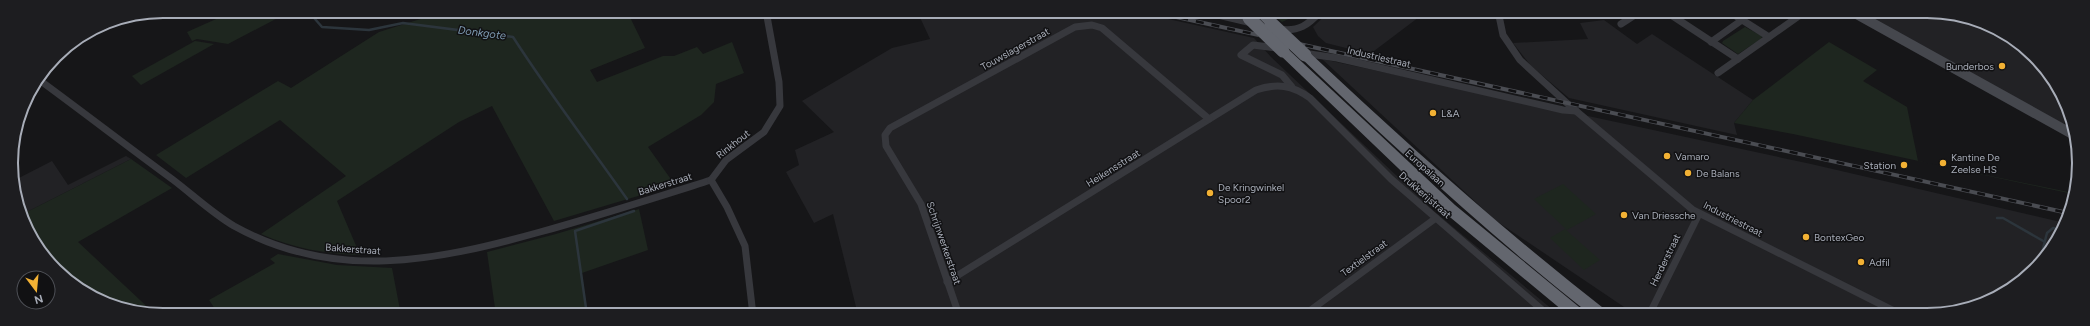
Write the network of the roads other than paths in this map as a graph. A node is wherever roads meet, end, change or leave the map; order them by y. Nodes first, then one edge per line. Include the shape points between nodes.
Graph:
1 (767, 18) edge
2 (1233, 18) edge
3 (1253, 18) edge
4 (1259, 18) edge
5 (1315, 18) edge
6 (1499, 18) edge
7 (1630, 18) edge
8 (1674, 18) edge
9 (1739, 18) edge
10 (1796, 18) edge
11 (1864, 18) edge
12 (1742, 20) junction
13 (1621, 24) dead end
14 (1769, 37) junction
15 (1712, 42) junction
16 (1738, 59) junction
17 (1718, 73) dead end
18 (42, 82) edge
19 (1292, 87) junction
20 (1576, 111) junction
21 (1209, 119) junction
22 (2068, 132) edge
23 (884, 138) joint
24 (711, 180) junction
25 (1699, 214) junction
26 (1436, 218) junction
27 (948, 282) junction
28 (752, 308) edge
29 (957, 308) edge
30 (1314, 308) edge
31 (1540, 308) edge
32 (1570, 308) edge
33 (1593, 308) edge
34 (1653, 308) edge
35 (1888, 308) edge

1 - 24 street, Rinkhout via 779,82 780,106 764,132 726,160
2 - 5 street via 1292,31 1304,28
3 - 32 highway, Europalaan, bridge via 1283,51 1450,209
4 - 33 highway, Europalaan, bridge via 1271,23 1462,201
6 - 20 street, Industriestraat via 1511,50
7 - 13 street
8 - 15 street
9 - 12 street
10 - 14 street
11 - 22 street
12 - 14 street
12 - 15 street
14 - 16 street
15 - 16 street
16 - 17 street
18 - 24 street, Bakkerstraat via 232,225 254,238 314,256 361,262 410,261 461,253
19 - 20 street, Industriestraat via 1282,75 1241,55 1245,49 1257,44 1337,58
19 - 21 street, Heikensstraat via 1275,84 1256,90
19 - 26 street, Drukkerijstraat via 1310,98 1392,179
20 - 25 street, Industriestraat
21 - 23 street, Touwslagerstraat via 1102,28 1087,24 1075,27 890,128
21 - 27 street, Heikensstraat
23 - 27 street, Schrijnwerkerstraat via 886,146 921,204
24 - 28 street via 745,246
25 - 34 street, Herderstraat
25 - 35 street, Industriestraat
26 - 30 street, Textielstraat
26 - 31 street, Drukkerijstraat
27 - 29 street, Schrijnwerkerstraat

